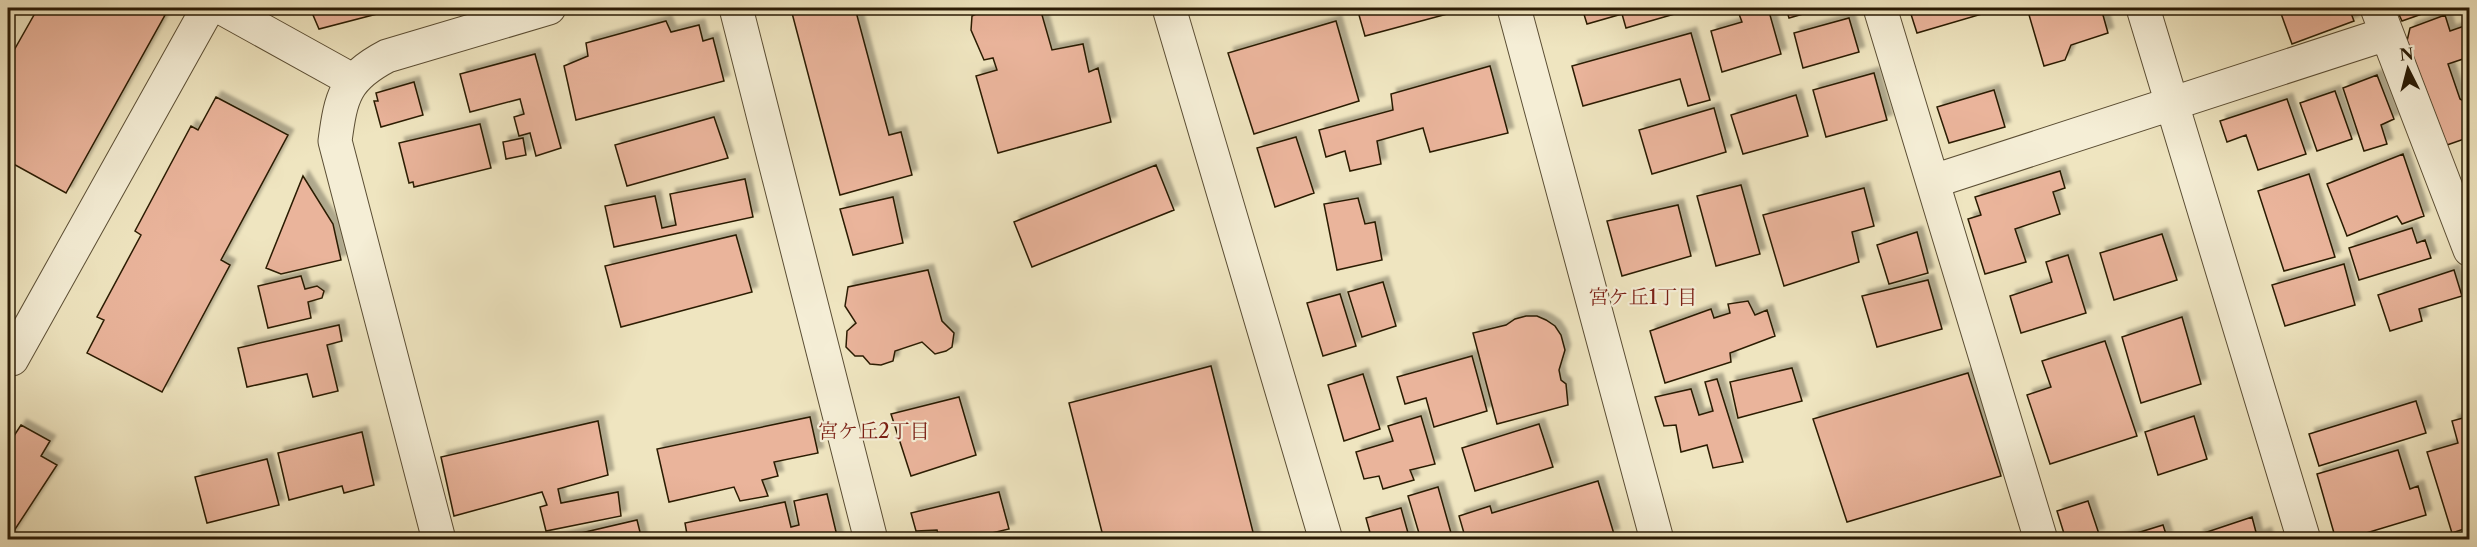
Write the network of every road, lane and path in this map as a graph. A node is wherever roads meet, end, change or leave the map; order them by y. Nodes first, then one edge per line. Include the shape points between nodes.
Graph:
1 (208, 8) edge
2 (222, 8) edge
3 (549, 8) edge
4 (736, 8) edge
5 (1169, 8) edge
6 (1514, 8) edge
7 (1880, 8) edge
8 (2143, 8) edge
9 (2381, 21) edge
10 (352, 80) junction
11 (2173, 104) junction
12 (1934, 181) junction
13 (2469, 250) edge
14 (8, 356) edge
15 (439, 540) edge
16 (871, 540) edge
17 (1326, 540) edge
18 (1657, 540) edge
19 (2041, 540) edge
20 (2304, 540) edge

1 - 14 street via 12,359
2 - 10 street
3 - 10 street via 387,56
4 - 16 street
5 - 17 street
6 - 18 street
7 - 12 street
8 - 11 street
9 - 11 street
9 - 13 street
10 - 15 street via 339,108 335,141
11 - 12 street
11 - 20 street
12 - 19 street

